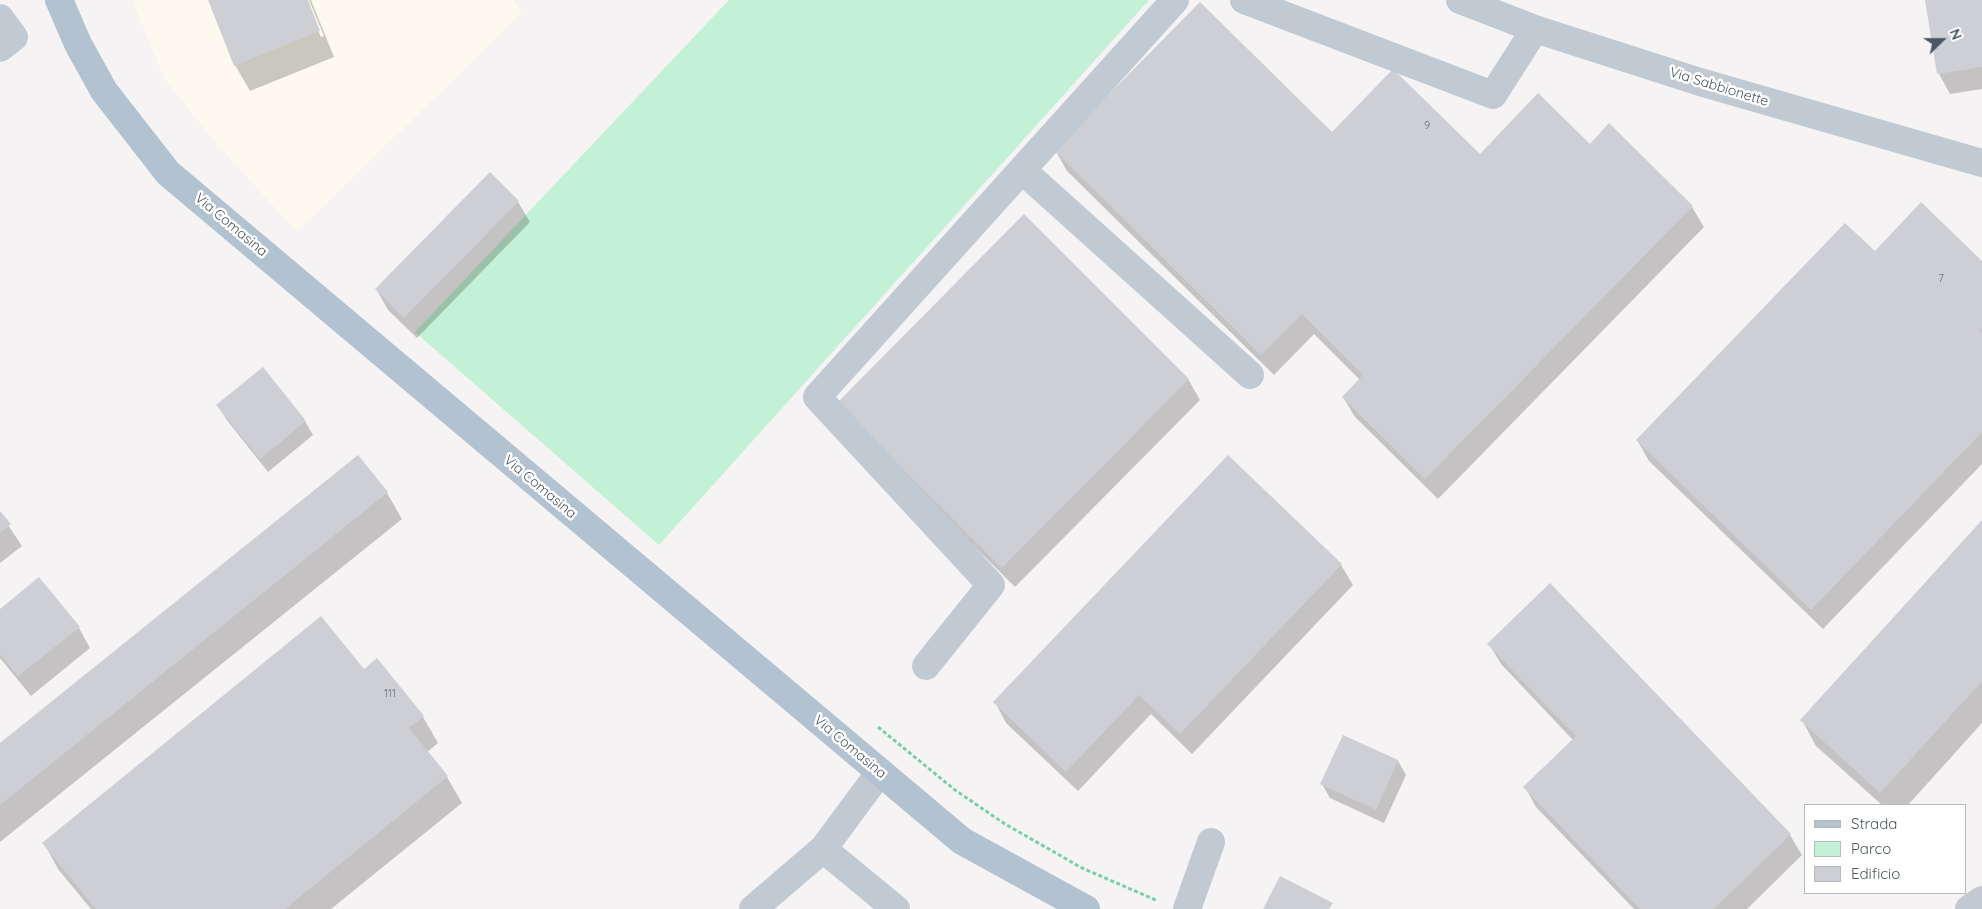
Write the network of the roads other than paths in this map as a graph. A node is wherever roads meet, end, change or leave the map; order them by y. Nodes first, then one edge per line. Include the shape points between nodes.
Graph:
1 (59, 0) edge
2 (1175, 0) edge
3 (1244, 0) edge
4 (1460, 0) edge
5 (0, 18) edge
6 (1536, 29) junction
7 (0, 48) edge
8 (1982, 163) edge
9 (1022, 170) junction
10 (1250, 375) dead end
11 (926, 666) dead end
12 (880, 772) junction
13 (1211, 842) dead end
14 (823, 849) junction
15 (1982, 900) edge
16 (753, 909) edge
17 (896, 909) edge
18 (1086, 909) edge
19 (1187, 909) edge
20 (1969, 909) edge

1 - 12 main road, Via Comasina via 104,91 168,173
2 - 9 street
3 - 6 street via 1493,95
4 - 6 street, Via Sabbionette
5 - 7 street via 14,37
6 - 8 street, Via Sabbionette via 1700,82
9 - 10 street
9 - 11 street via 817,397 991,585
12 - 14 street
12 - 18 main road, Via Comasina via 962,841
13 - 19 street
14 - 16 street
14 - 17 street
15 - 20 street

